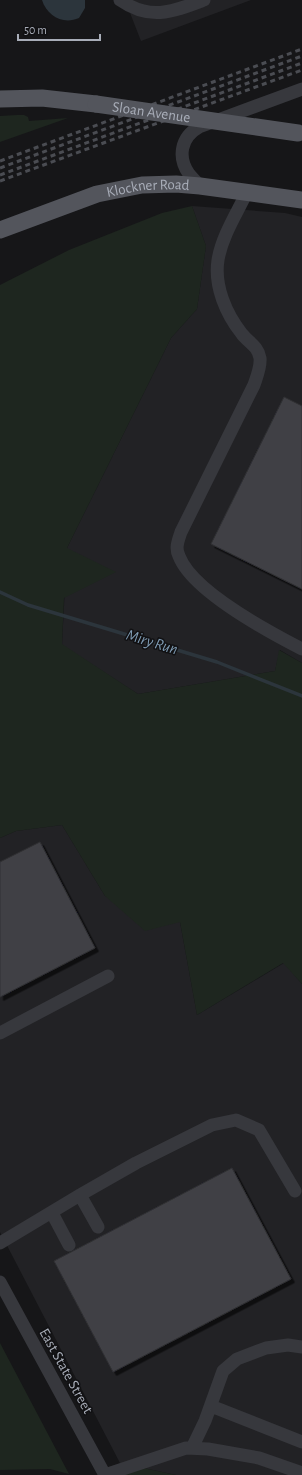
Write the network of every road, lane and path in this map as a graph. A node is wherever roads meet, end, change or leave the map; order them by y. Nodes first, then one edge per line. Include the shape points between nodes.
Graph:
1 (120, 0) edge
2 (204, 0) edge
3 (302, 89) edge
4 (0, 99) edge
5 (300, 134) edge
6 (200, 186) junction
7 (247, 192) junction
8 (302, 200) edge
9 (0, 230) edge
10 (302, 649) edge
11 (108, 976) dead end
12 (0, 1034) edge
13 (295, 1191) dead end
14 (80, 1195) junction
15 (52, 1213) junction
16 (98, 1227) dead end
17 (0, 1244) edge
18 (69, 1244) dead end
19 (0, 1282) edge
20 (302, 1347) edge
21 (210, 1406) junction
22 (302, 1442) edge
23 (192, 1448) junction
24 (302, 1473) edge
25 (105, 1475) edge

1 - 2 street via 140,11 156,13 171,12
3 - 6 street via 199,127 192,132 184,142 182,155 189,174
4 - 5 main road, Sloan Avenue, bridge via 42,98 78,101
6 - 7 main road, Klockner Road
6 - 9 main road, Klockner Road via 165,184 119,188 83,198
7 - 8 main road, Klockner Road
7 - 10 street via 223,243 218,260 218,279 229,316 243,336 256,347 260,357 260,369 183,526 177,546 186,569 197,581 256,625
11 - 12 street
13 - 14 street via 259,1130 236,1120 212,1125 136,1163
14 - 15 street
14 - 16 street
15 - 17 street
15 - 18 street
19 - 25 street, East State Street
20 - 21 street via 288,1345 266,1348 237,1359 223,1371
21 - 22 street
21 - 23 street
23 - 24 street via 259,1458
23 - 25 street

